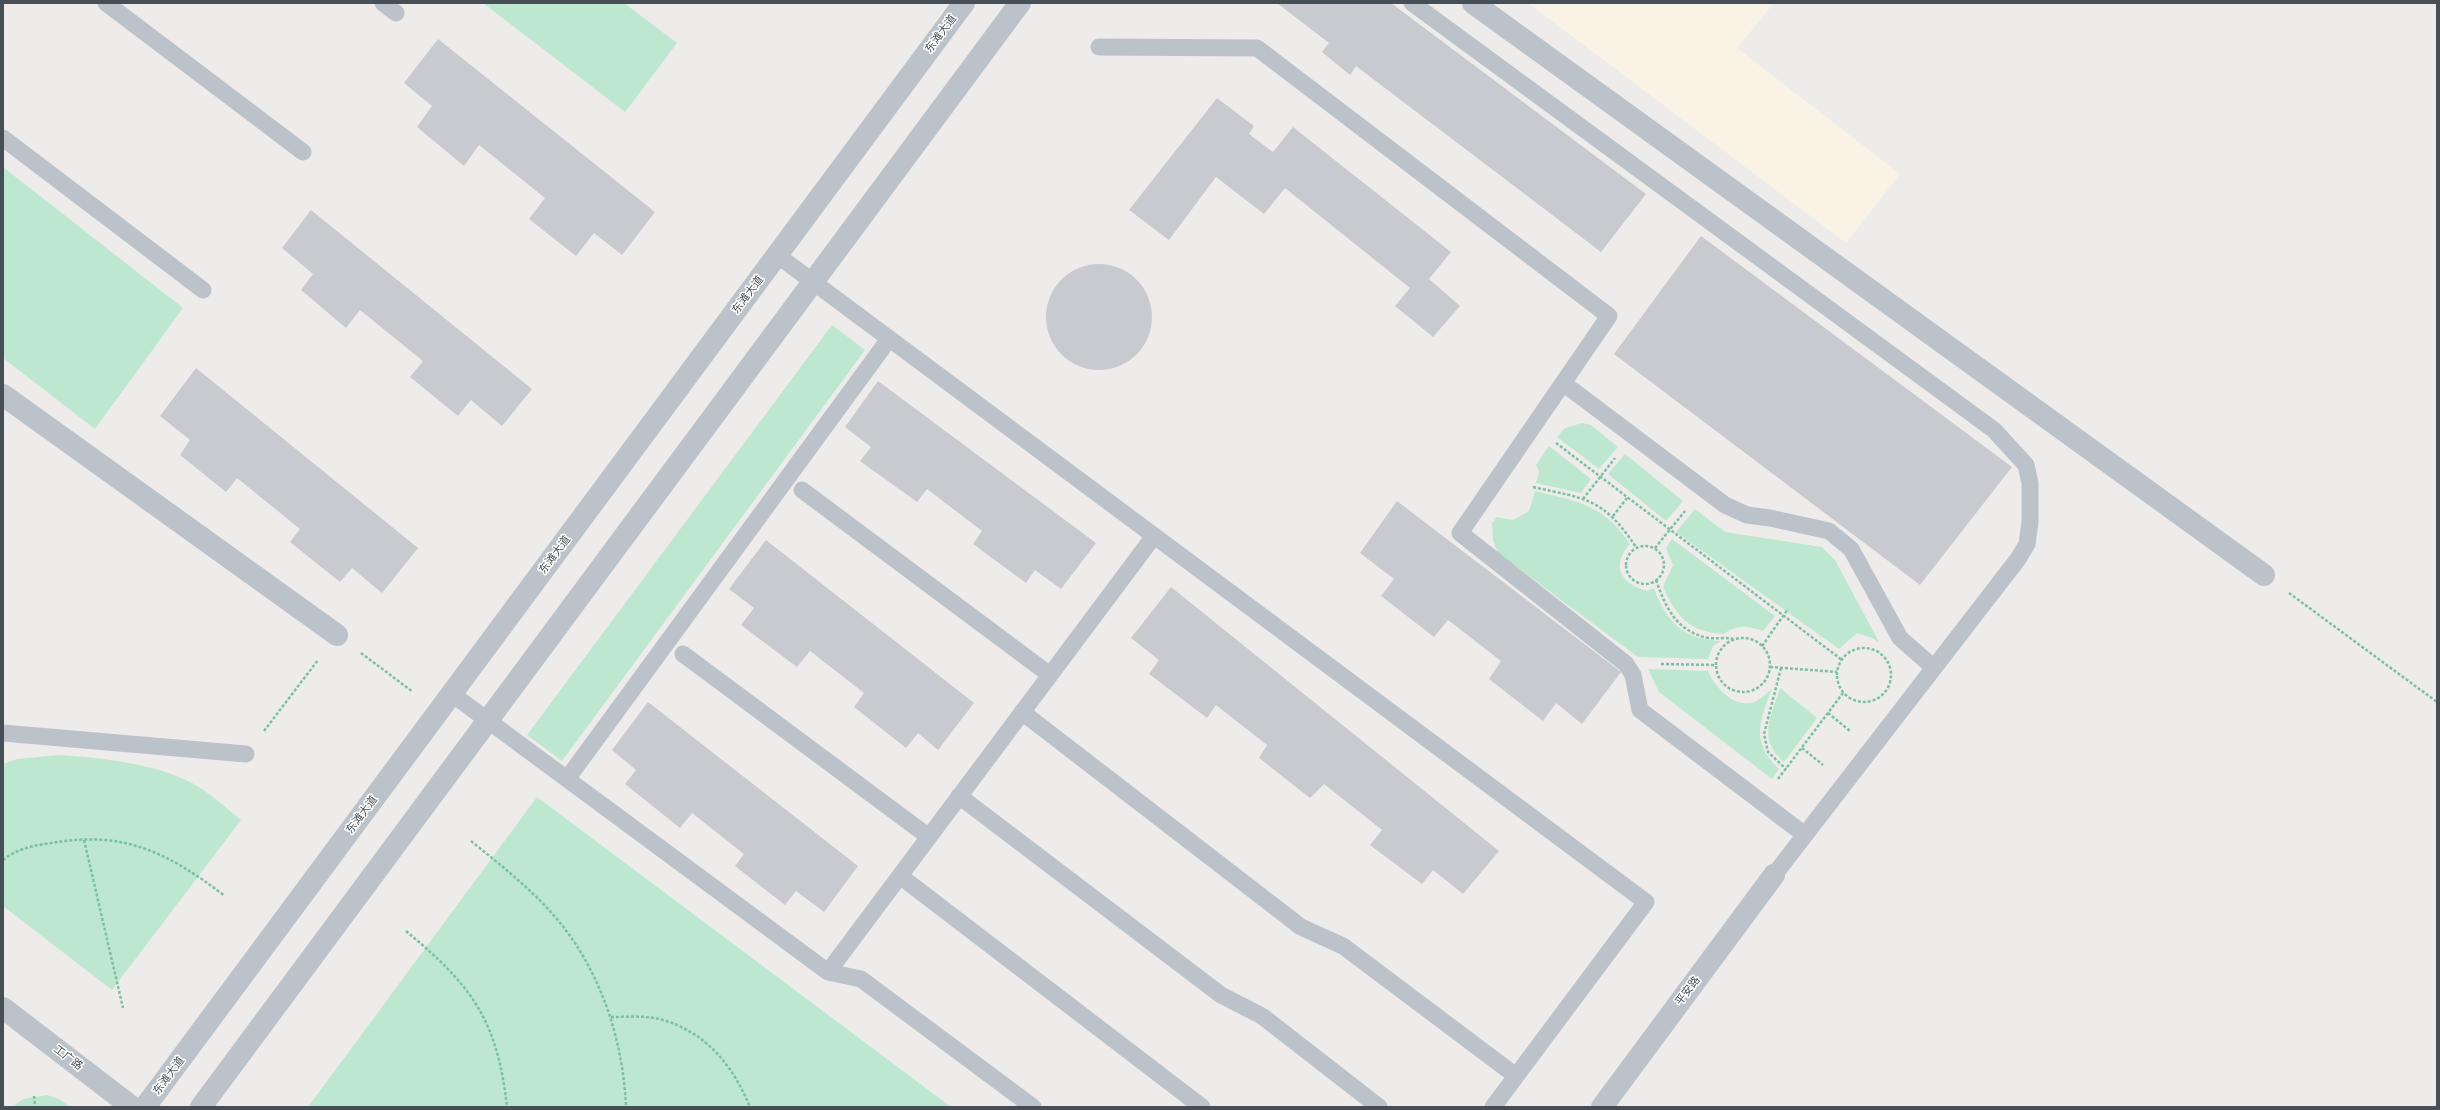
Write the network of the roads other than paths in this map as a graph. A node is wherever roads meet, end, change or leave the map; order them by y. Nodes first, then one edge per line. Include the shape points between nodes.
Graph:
1 (106, 3) edge
2 (383, 3) edge
3 (964, 3) edge
4 (1020, 3) edge
5 (1412, 3) edge
6 (1473, 3) edge
7 (396, 13) dead end
8 (1099, 47) dead end
9 (3, 138) edge
10 (303, 152) dead end
11 (777, 255) junction
12 (813, 282) junction
13 (203, 290) dead end
14 (889, 339) junction
15 (1563, 384) junction
16 (3, 395) edge
17 (802, 490) dead end
18 (1154, 536) junction
19 (2264, 575) road end
20 (337, 635) road end
21 (683, 654) dead end
22 (1934, 668) junction
23 (1050, 675) junction
24 (446, 702) junction
25 (1022, 712) junction
26 (488, 720) junction
27 (3, 733) edge
28 (246, 754) road end
29 (567, 779) junction
30 (959, 796) junction
31 (1805, 835) junction
32 (929, 837) junction
33 (1774, 875) joint
34 (900, 876) junction
35 (828, 972) junction
36 (3, 1008) edge
37 (1516, 1076) junction
38 (132, 1107) edge
39 (145, 1107) edge
40 (201, 1107) edge
41 (1033, 1107) edge
42 (1202, 1107) edge
43 (1379, 1107) edge
44 (1493, 1107) edge
45 (1602, 1107) edge

1 - 10 lane
2 - 7 lane
3 - 11 street, 东滩大道
4 - 12 street
5 - 22 lane via 1994,430 2026,465 2030,483 2027,544
6 - 19 street
8 - 15 lane via 1257,48 1609,316
9 - 13 lane
11 - 12 lane
11 - 24 street, 东滩大道
12 - 14 lane
12 - 26 street
14 - 18 lane
14 - 29 lane
15 - 22 lane via 1725,505 1747,516 1770,518 1829,531 1851,549 1900,638
15 - 31 lane via 1460,533 1626,664 1633,675 1640,710
16 - 20 street
17 - 23 lane
18 - 23 lane
18 - 37 lane via 1646,902
21 - 32 lane
22 - 31 lane
23 - 25 lane
24 - 26 lane
24 - 39 street, 东滩大道
25 - 30 lane
25 - 37 lane via 1301,927 1343,946
26 - 29 lane
26 - 40 street
27 - 28 lane
29 - 35 lane
30 - 32 lane
30 - 43 lane via 1221,995 1262,1016
31 - 33 lane
32 - 34 lane
33 - 45 street, 平安路
34 - 35 lane
34 - 42 lane
35 - 41 lane via 861,979
36 - 38 street, 工广路
37 - 44 lane

